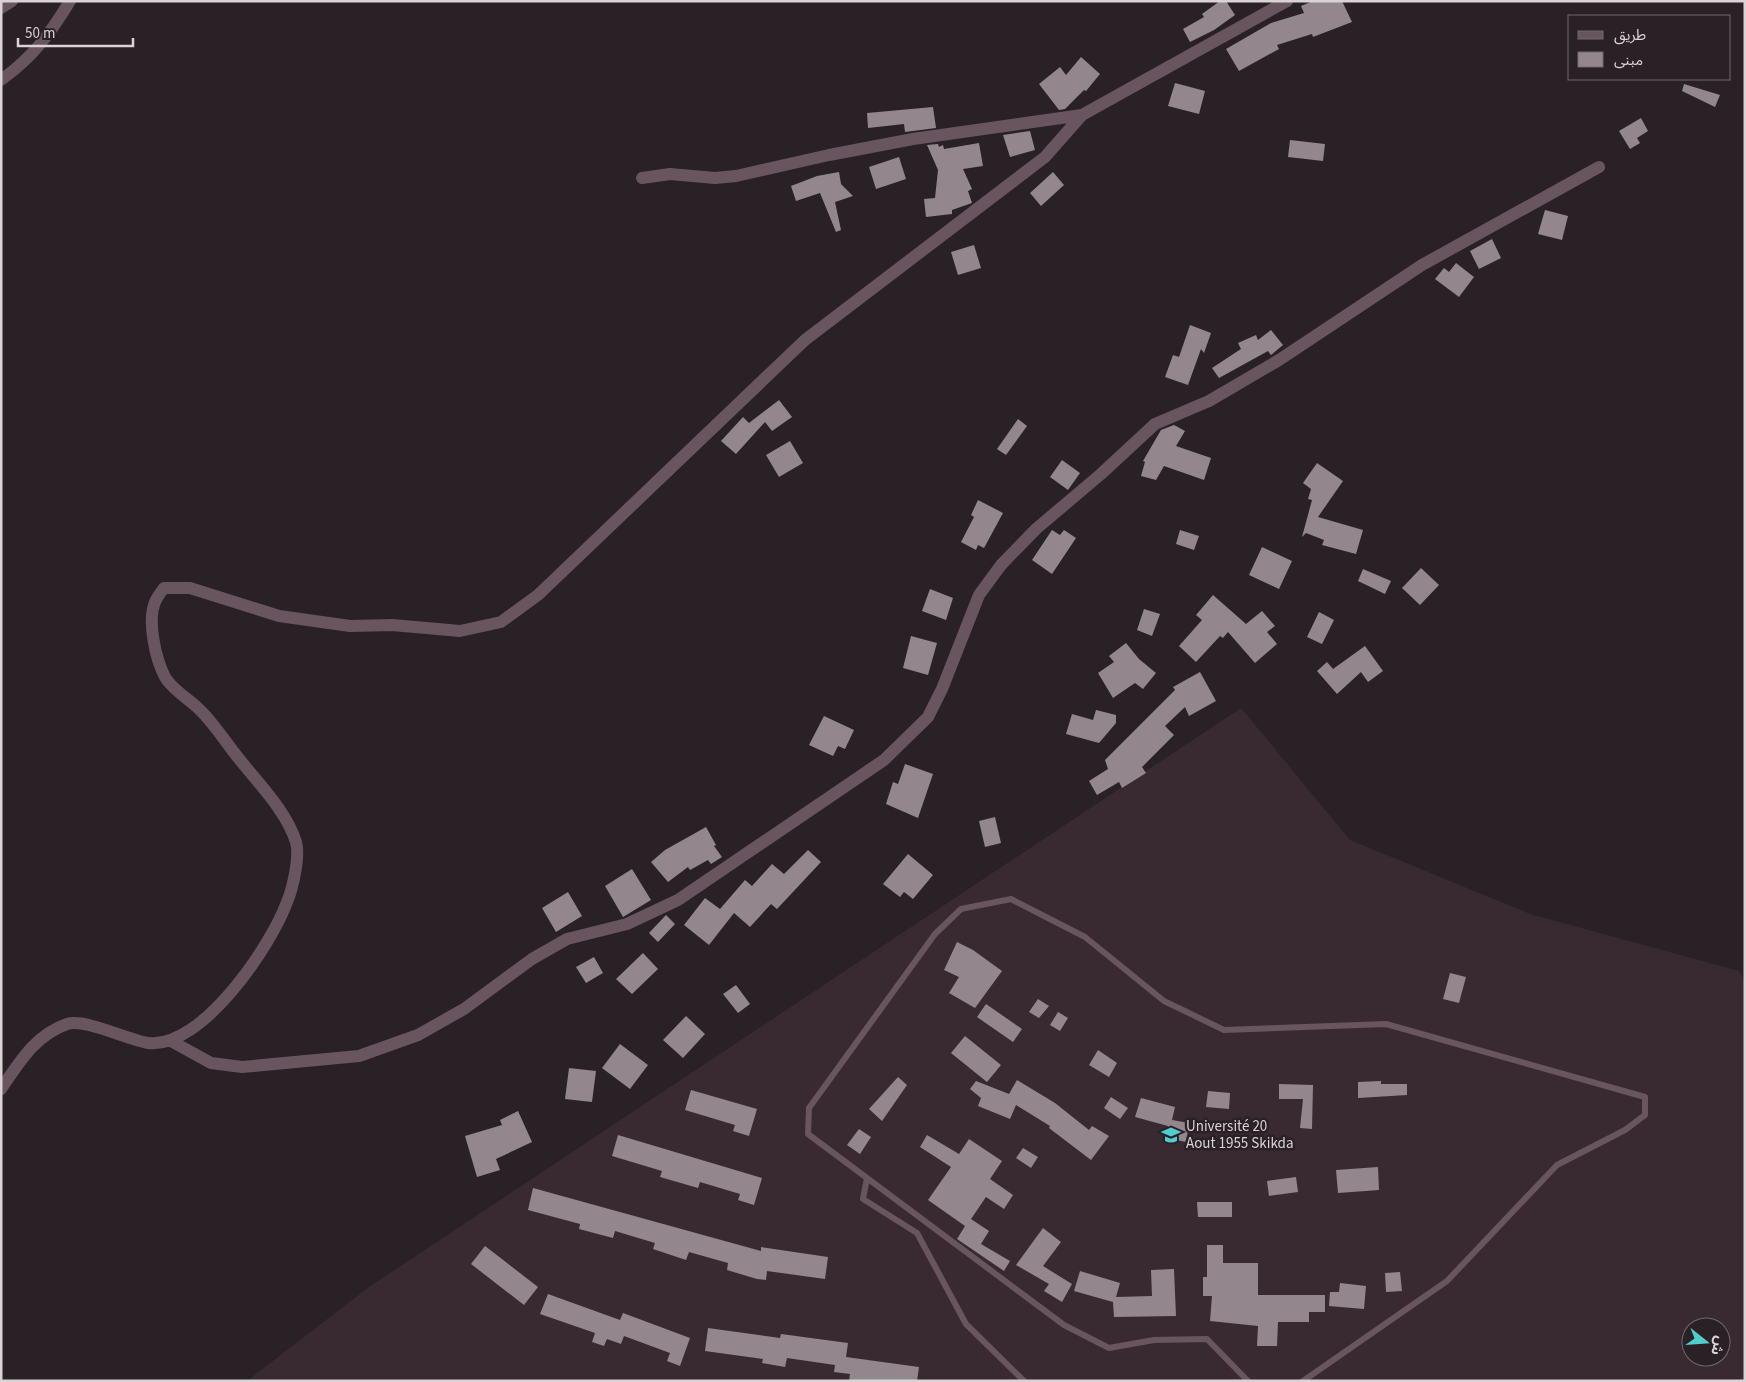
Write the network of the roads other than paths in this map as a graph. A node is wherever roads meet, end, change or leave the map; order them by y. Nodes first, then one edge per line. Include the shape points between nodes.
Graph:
1 (12, 1) edge
2 (70, 1) edge
3 (1287, 1) edge
4 (1, 8) edge
5 (1, 80) edge
6 (1082, 115) junction
7 (1599, 167) dead end
8 (642, 178) dead end
9 (171, 1041) junction
10 (1, 1089) edge
11 (867, 1178) junction
12 (1024, 1381) edge
13 (1248, 1381) edge
14 (1303, 1381) edge

1 - 4 street
2 - 5 street via 50,34 27,61
3 - 6 street
6 - 8 street via 913,139 736,176 715,178 670,174
6 - 9 street via 1045,157 805,340 538,595 501,622 460,631 392,625 350,626 279,616 190,588 164,588 155,601 152,626 156,653 166,679 202,711 281,813 297,844 296,870 288,901 266,947 221,1004
7 - 9 street via 1422,265 1279,360 1216,397 1155,424 1036,529 1001,565 979,595 928,717 884,760 678,900 627,924 567,939 532,959 464,1009 418,1035 359,1056 242,1067 211,1063
9 - 10 street via 148,1043 95,1027 69,1023 26,1051
11 - 12 lane via 863,1199 917,1233 966,1324
11 - 13 lane via 1064,1325 1109,1348 1154,1340 1207,1339
11 - 14 lane via 808,1134 809,1108 935,934 961,909 1011,899 1085,937 1164,1002 1224,1030 1386,1024 1645,1097 1645,1115 1625,1130 1557,1165 1448,1281

